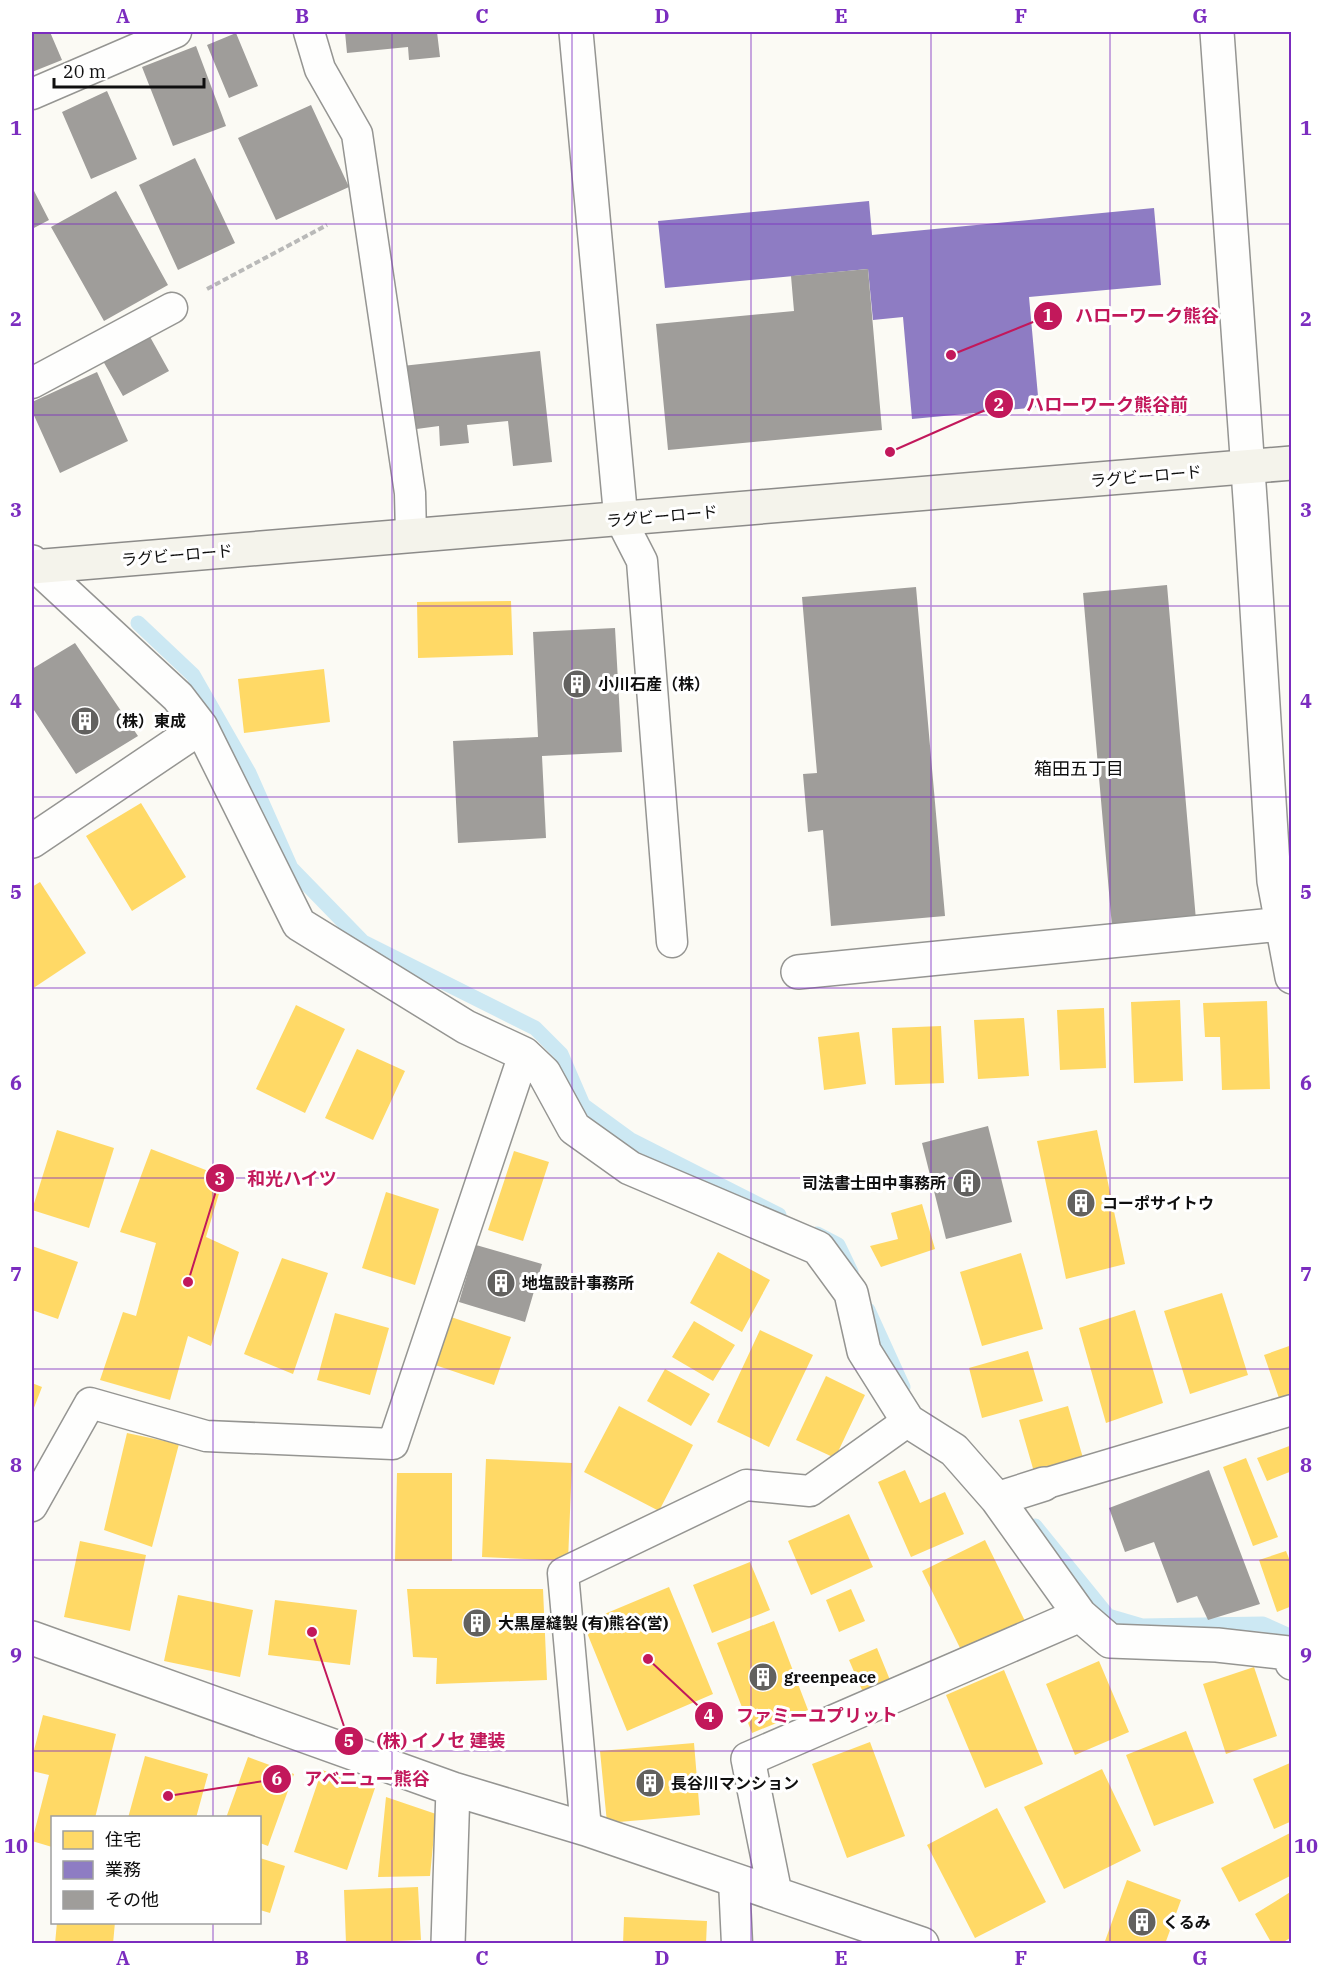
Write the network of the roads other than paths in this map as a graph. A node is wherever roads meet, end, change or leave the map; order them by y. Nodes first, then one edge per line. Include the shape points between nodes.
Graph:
1 (176, 32) edge
2 (309, 32) edge
3 (576, 32) edge
4 (1217, 32) edge
5 (32, 94) edge
6 (172, 308) road end
7 (32, 383) edge
8 (1292, 463) edge
9 (1248, 467) junction
10 (621, 520) junction
11 (411, 535) junction
12 (33, 566) edge
13 (201, 727) junction
14 (32, 840) edge
15 (1287, 923) edge
16 (672, 942) dead end
17 (798, 972) dead end
18 (1292, 977) edge
19 (524, 1054) junction
20 (1292, 1410) edge
21 (908, 1421) junction
22 (1044, 1484) joint
23 (999, 1498) junction
24 (32, 1506) edge
25 (1080, 1615) junction
26 (32, 1638) edge
27 (1292, 1663) edge
28 (453, 1790) junction
29 (586, 1829) junction
30 (734, 1881) junction
31 (775, 1893) junction
32 (448, 1944) edge
33 (737, 1944) edge
34 (922, 1944) edge

1 - 5 lane
2 - 11 lane via 320,69 357,134 410,493
3 - 10 street
4 - 9 street
6 - 7 lane
8 - 9 street, ラグビーロード
9 - 10 street, ラグビーロード
9 - 15 street via 1274,881
10 - 11 street, ラグビーロード
10 - 16 lane via 642,561
11 - 12 street, ラグビーロード
12 - 13 street via 178,697
13 - 14 street
13 - 19 street via 299,924 466,1027
15 - 17 street
15 - 18 street
19 - 21 street via 544,1073 574,1128 630,1168 818,1248 851,1293 864,1351
19 - 24 lane via 393,1444 206,1436 90,1403
20 - 22 lane
21 - 23 street via 954,1450
21 - 29 lane via 810,1491 746,1485 563,1573
22 - 23 street
23 - 25 street
25 - 27 street via 1110,1641 1217,1645 1288,1653
25 - 31 street via 748,1759
26 - 28 street
28 - 29 street
28 - 32 street
29 - 30 street
30 - 31 street
30 - 33 lane
31 - 34 street

